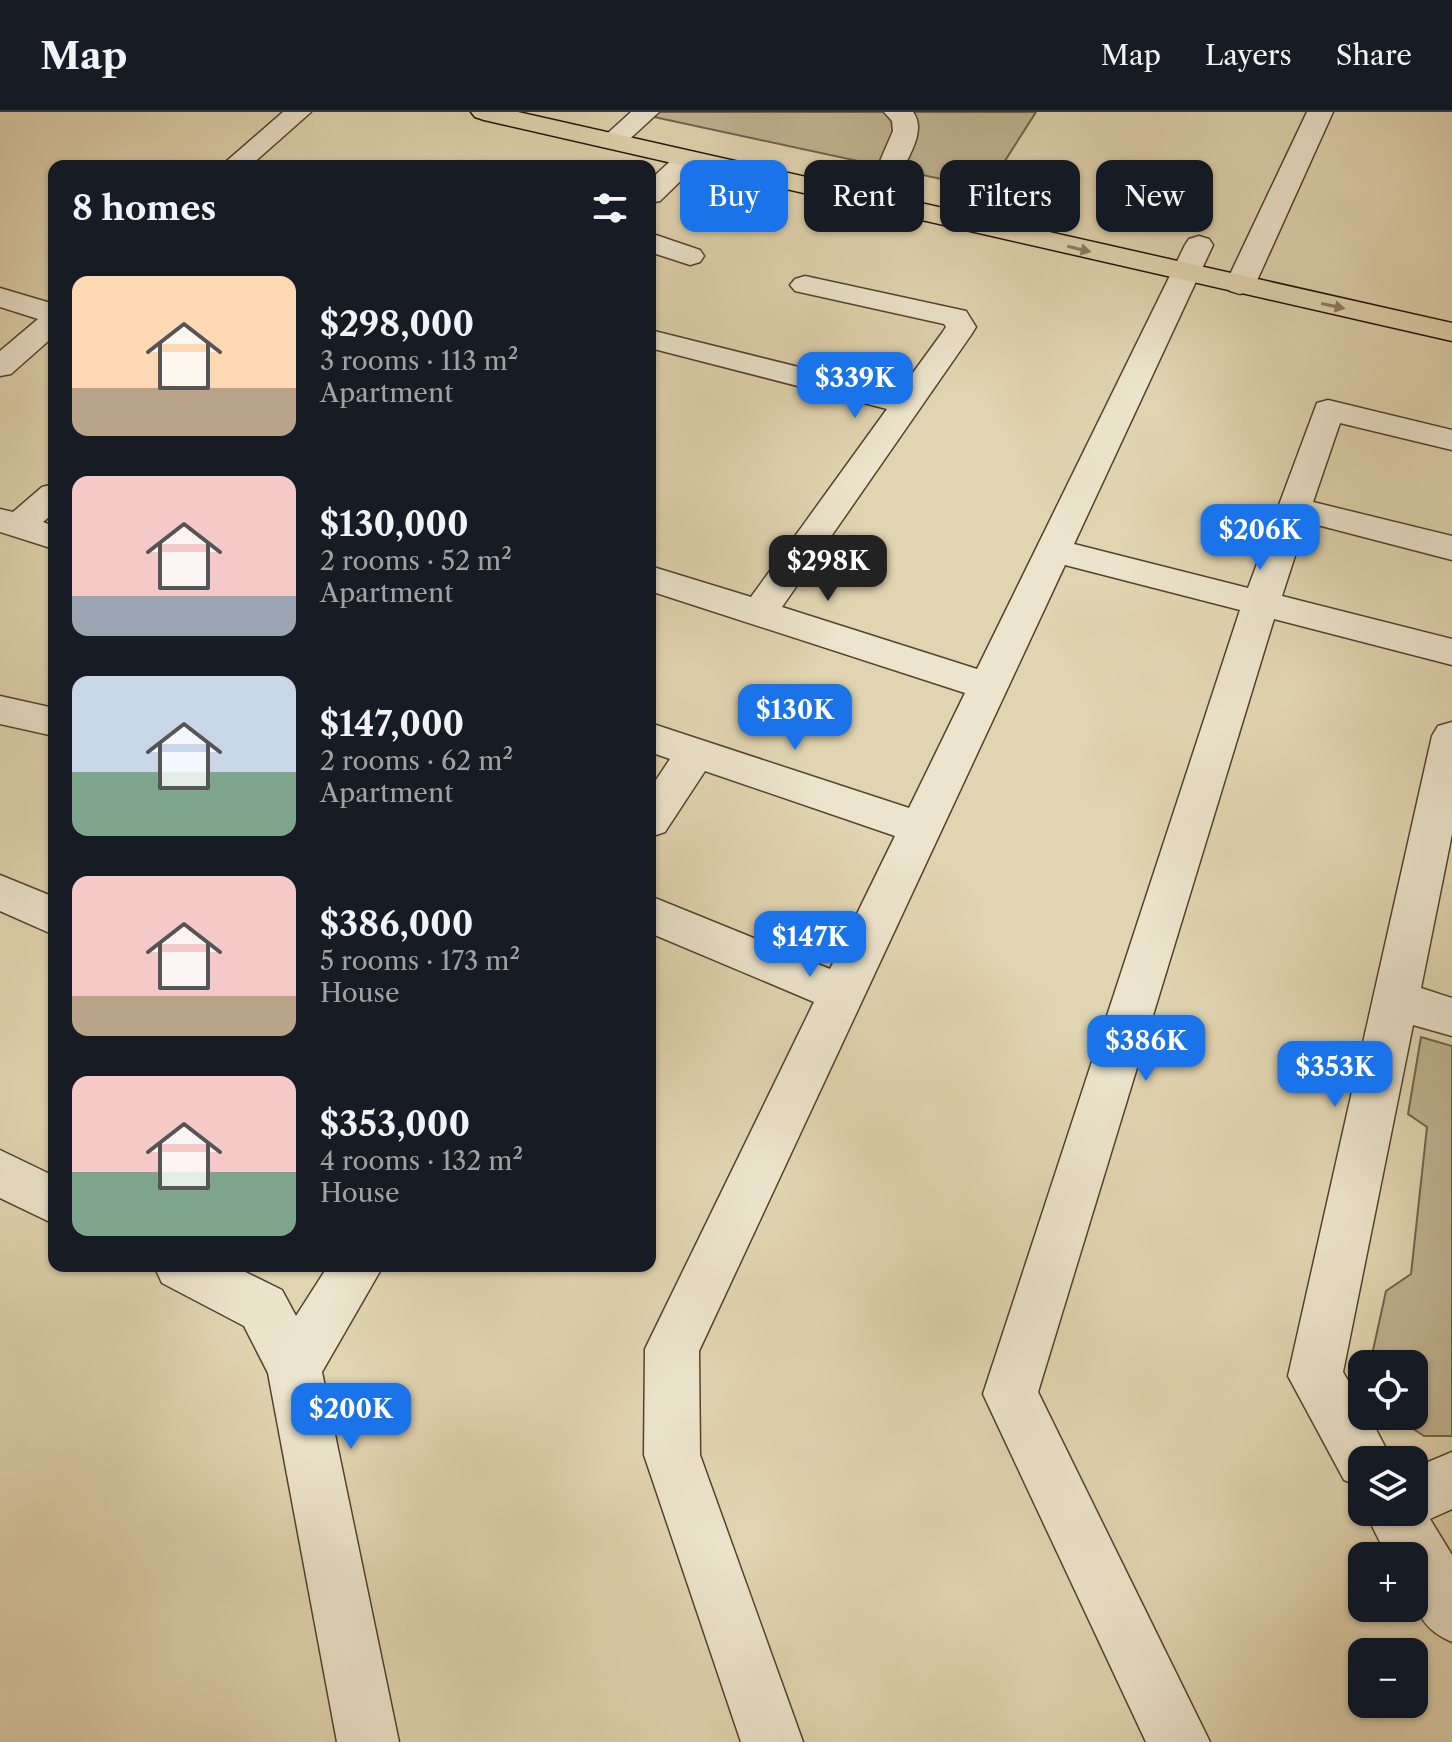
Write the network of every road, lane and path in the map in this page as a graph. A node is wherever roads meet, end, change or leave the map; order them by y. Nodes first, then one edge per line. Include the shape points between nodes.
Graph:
1 (298, 112) edge
2 (484, 112) edge
3 (606, 112) edge
4 (897, 112) edge
5 (1320, 112) edge
6 (651, 119) edge
7 (612, 141) junction
8 (688, 159) junction
9 (241, 160) edge
10 (893, 160) edge
11 (656, 189) edge
12 (656, 244) edge
13 (1184, 252) junction
14 (690, 256) dead end
15 (1253, 258) junction
16 (1284, 264) dead end
17 (805, 285) dead end
18 (1240, 285) junction
19 (0, 297) edge
20 (48, 315) edge
21 (48, 323) edge
22 (1452, 332) edge
23 (662, 351) edge
24 (0, 367) edge
25 (907, 404) junction
26 (1452, 440) edge
27 (48, 499) edge
28 (1294, 508) junction
29 (9, 523) edge
30 (48, 536) edge
31 (1452, 548) edge
32 (1053, 550) junction
33 (656, 580) edge
34 (1261, 603) junction
35 (759, 613) junction
36 (1452, 652) edge
37 (988, 686) junction
38 (0, 710) edge
39 (48, 721) edge
40 (1452, 736) edge
41 (656, 739) edge
42 (696, 753) junction
43 (656, 812) edge
44 (1444, 812) edge
45 (920, 828) junction
46 (0, 892) edge
47 (48, 914) edge
48 (656, 916) edge
49 (841, 993) junction
50 (1396, 1000) junction
51 (1452, 1017) edge
52 (0, 1173) edge
53 (48, 1198) edge
54 (192, 1272) edge
55 (353, 1272) edge
56 (294, 1368) junction
57 (1356, 1446) edge
58 (1452, 1480) edge
59 (1428, 1491) edge
60 (1402, 1526) edge
61 (1452, 1612) edge
62 (368, 1742) edge
63 (772, 1742) edge
64 (1179, 1742) edge

1 - 9 street
2 - 7 main road
3 - 6 main road
4 - 10 street via 905,118 906,131
5 - 15 street
6 - 7 street
7 - 8 main road
8 - 11 street
8 -> 13 main road
12 - 14 street
13 - 15 main road
13 - 18 main road
13 - 32 street
15 - 16 main road
15 - 18 street
17 - 25 street via 955,317 961,327
18 -> 22 main road
19 - 20 street
21 - 24 street
23 - 25 street
25 - 35 street
26 - 28 street via 1328,410
27 - 29 street
28 - 31 street
28 - 34 street
29 - 30 street
32 - 34 street
32 - 37 street
33 - 35 street
34 - 36 street
34 - 64 street via 1010,1394
35 - 37 street
37 - 45 street
38 - 39 street
40 - 44 street
41 - 42 street
42 - 43 street
42 - 45 street
44 - 50 street
45 - 49 street
46 - 47 street
48 - 49 street
49 - 63 street via 672,1349 672,1455
50 - 51 street
50 - 57 street via 1315,1376
52 - 53 street
54 - 56 street via 263,1308
55 - 56 street
56 - 62 street
58 - 59 street
60 - 61 street

